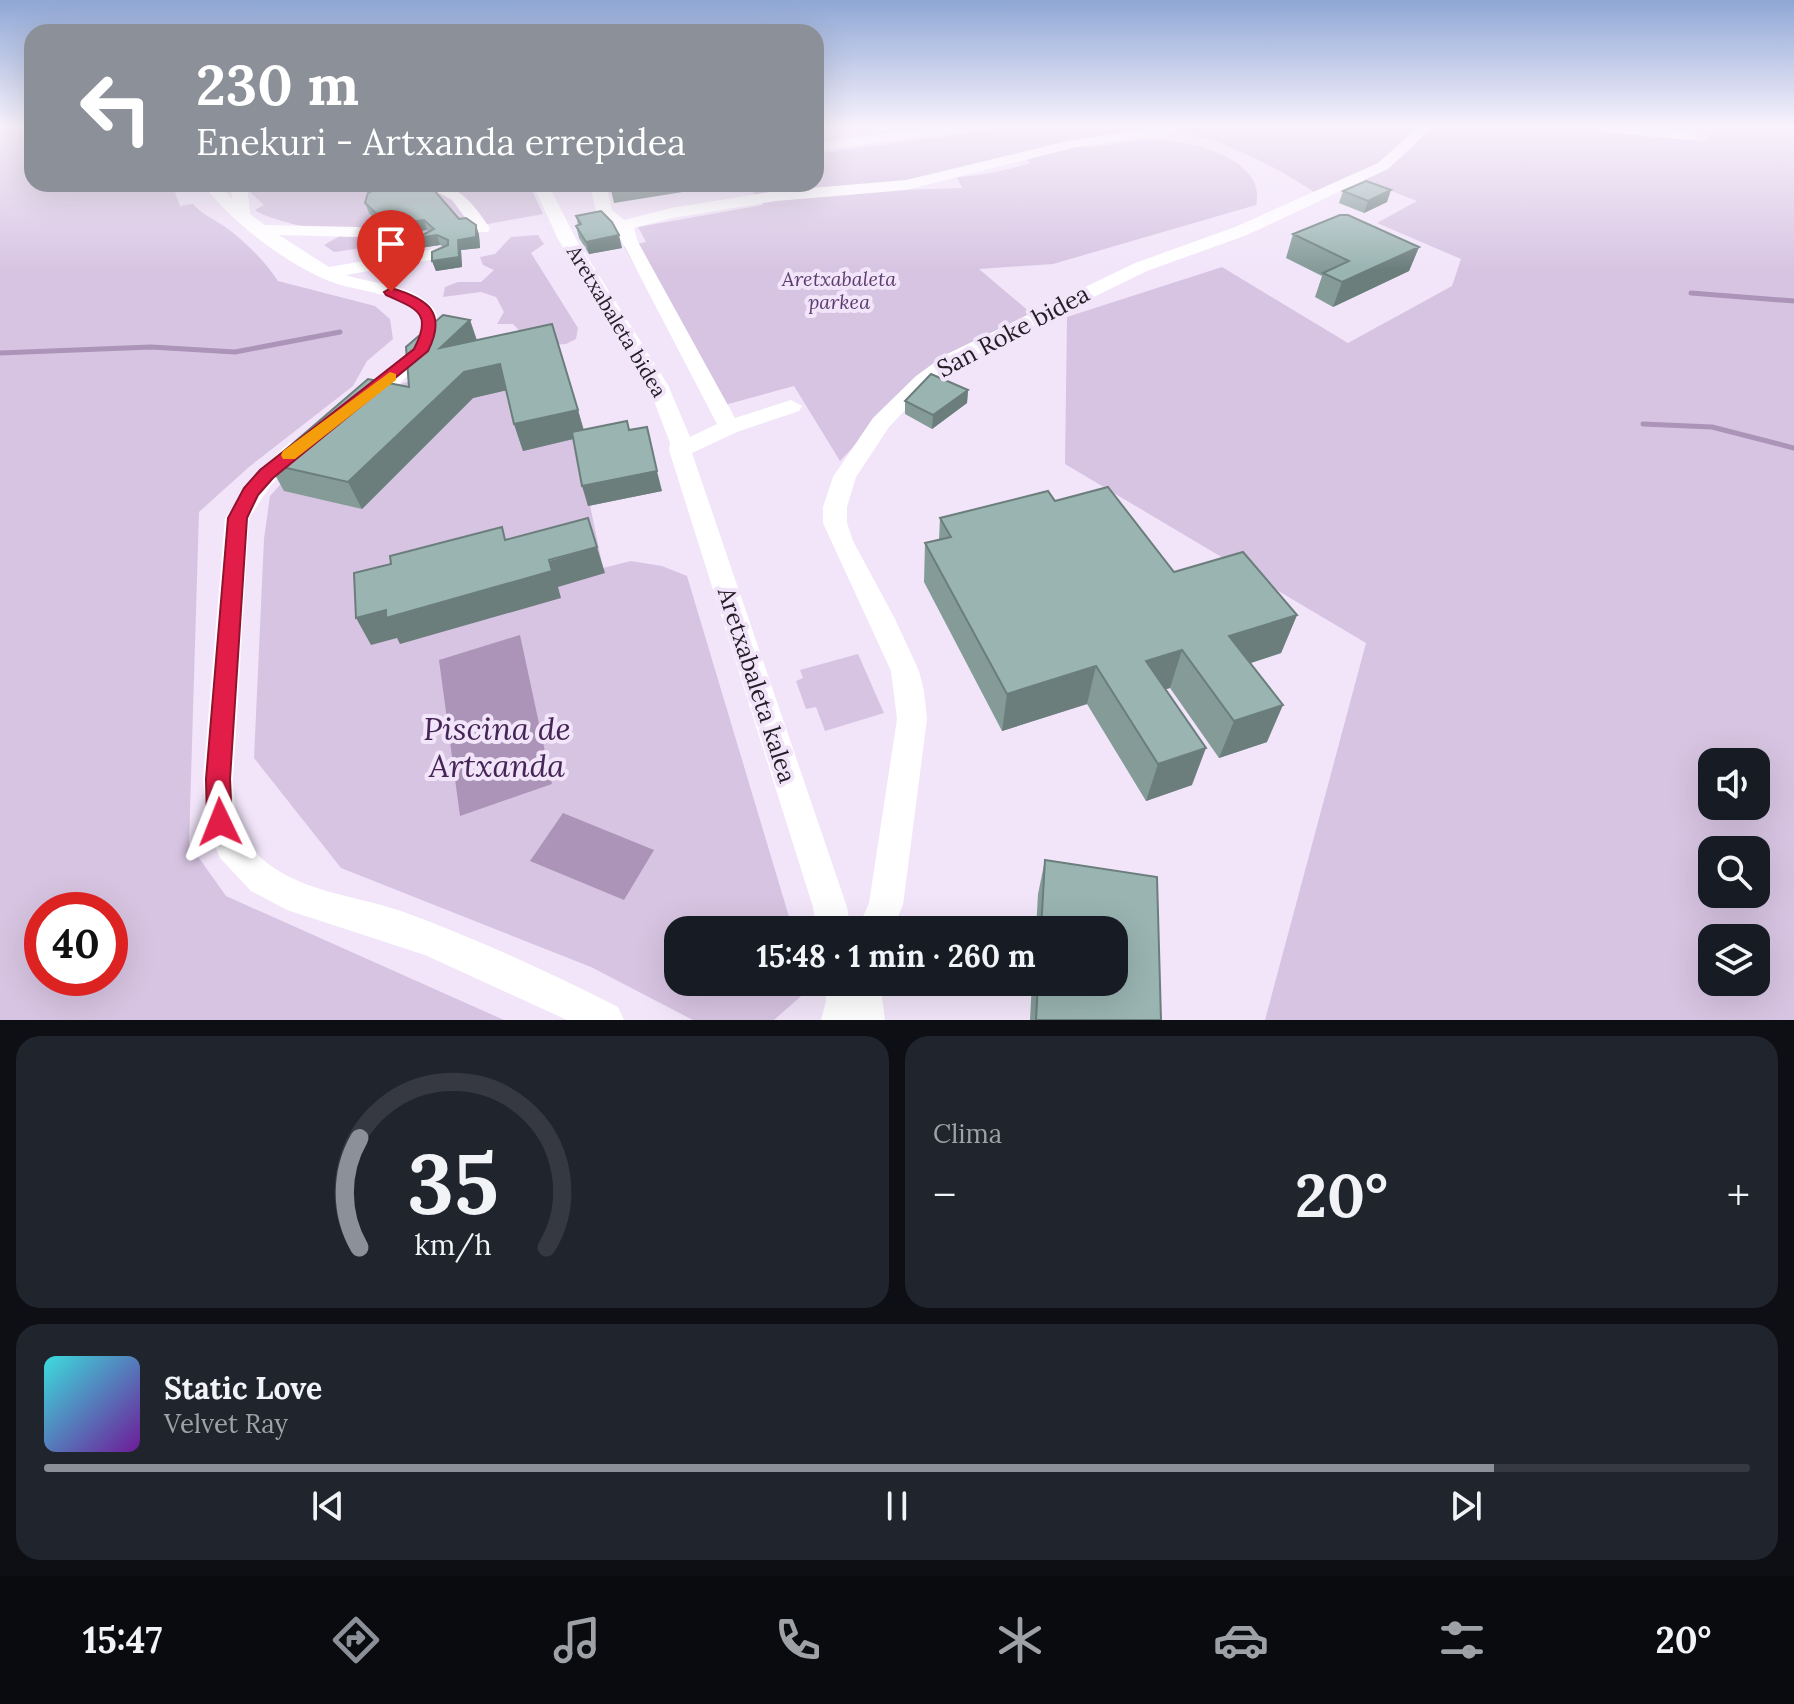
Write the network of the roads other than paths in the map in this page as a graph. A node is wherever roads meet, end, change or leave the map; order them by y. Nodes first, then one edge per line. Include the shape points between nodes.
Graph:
1 (944, 176) edge
2 (1362, 176) edge
3 (217, 192) edge
4 (240, 192) edge
5 (448, 192) edge
6 (544, 192) edge
7 (600, 192) edge
8 (823, 192) edge
9 (824, 192) edge
10 (242, 215) junction
11 (482, 228) dead end
12 (264, 230) junction
13 (625, 230) junction
14 (426, 238) edge
15 (441, 253) edge
16 (324, 272) junction
17 (791, 406) dead end
18 (729, 427) junction
19 (682, 456) junction
20 (834, 916) edge
21 (881, 916) edge
22 (844, 996) edge
23 (863, 996) edge
24 (605, 1020) edge
25 (840, 1020) edge
26 (866, 1020) edge

1 - 9 street via 906,185
2 - 21 street, San Roke bidea via 1241,231 1141,267 952,359 896,406 864,445 839,493 835,523 905,671 912,719
3 - 10 street
4 - 10 street
5 - 11 street via 458,197
6 - 19 street, Aretxabaleta bidea via 567,239 658,385
7 - 13 street via 604,212
8 - 13 street via 671,213 637,220
10 - 12 street
12 - 14 street via 358,232 393,242
12 - 16 street
13 - 18 street
15 - 16 street
16 - 24 street via 407,297 426,311 431,324 420,351 267,474 237,518 218,779 220,822 233,851 267,883 483,961
17 - 18 street
18 - 19 street
19 - 20 street, Aretxabaleta kalea
22 - 25 street
23 - 26 street

